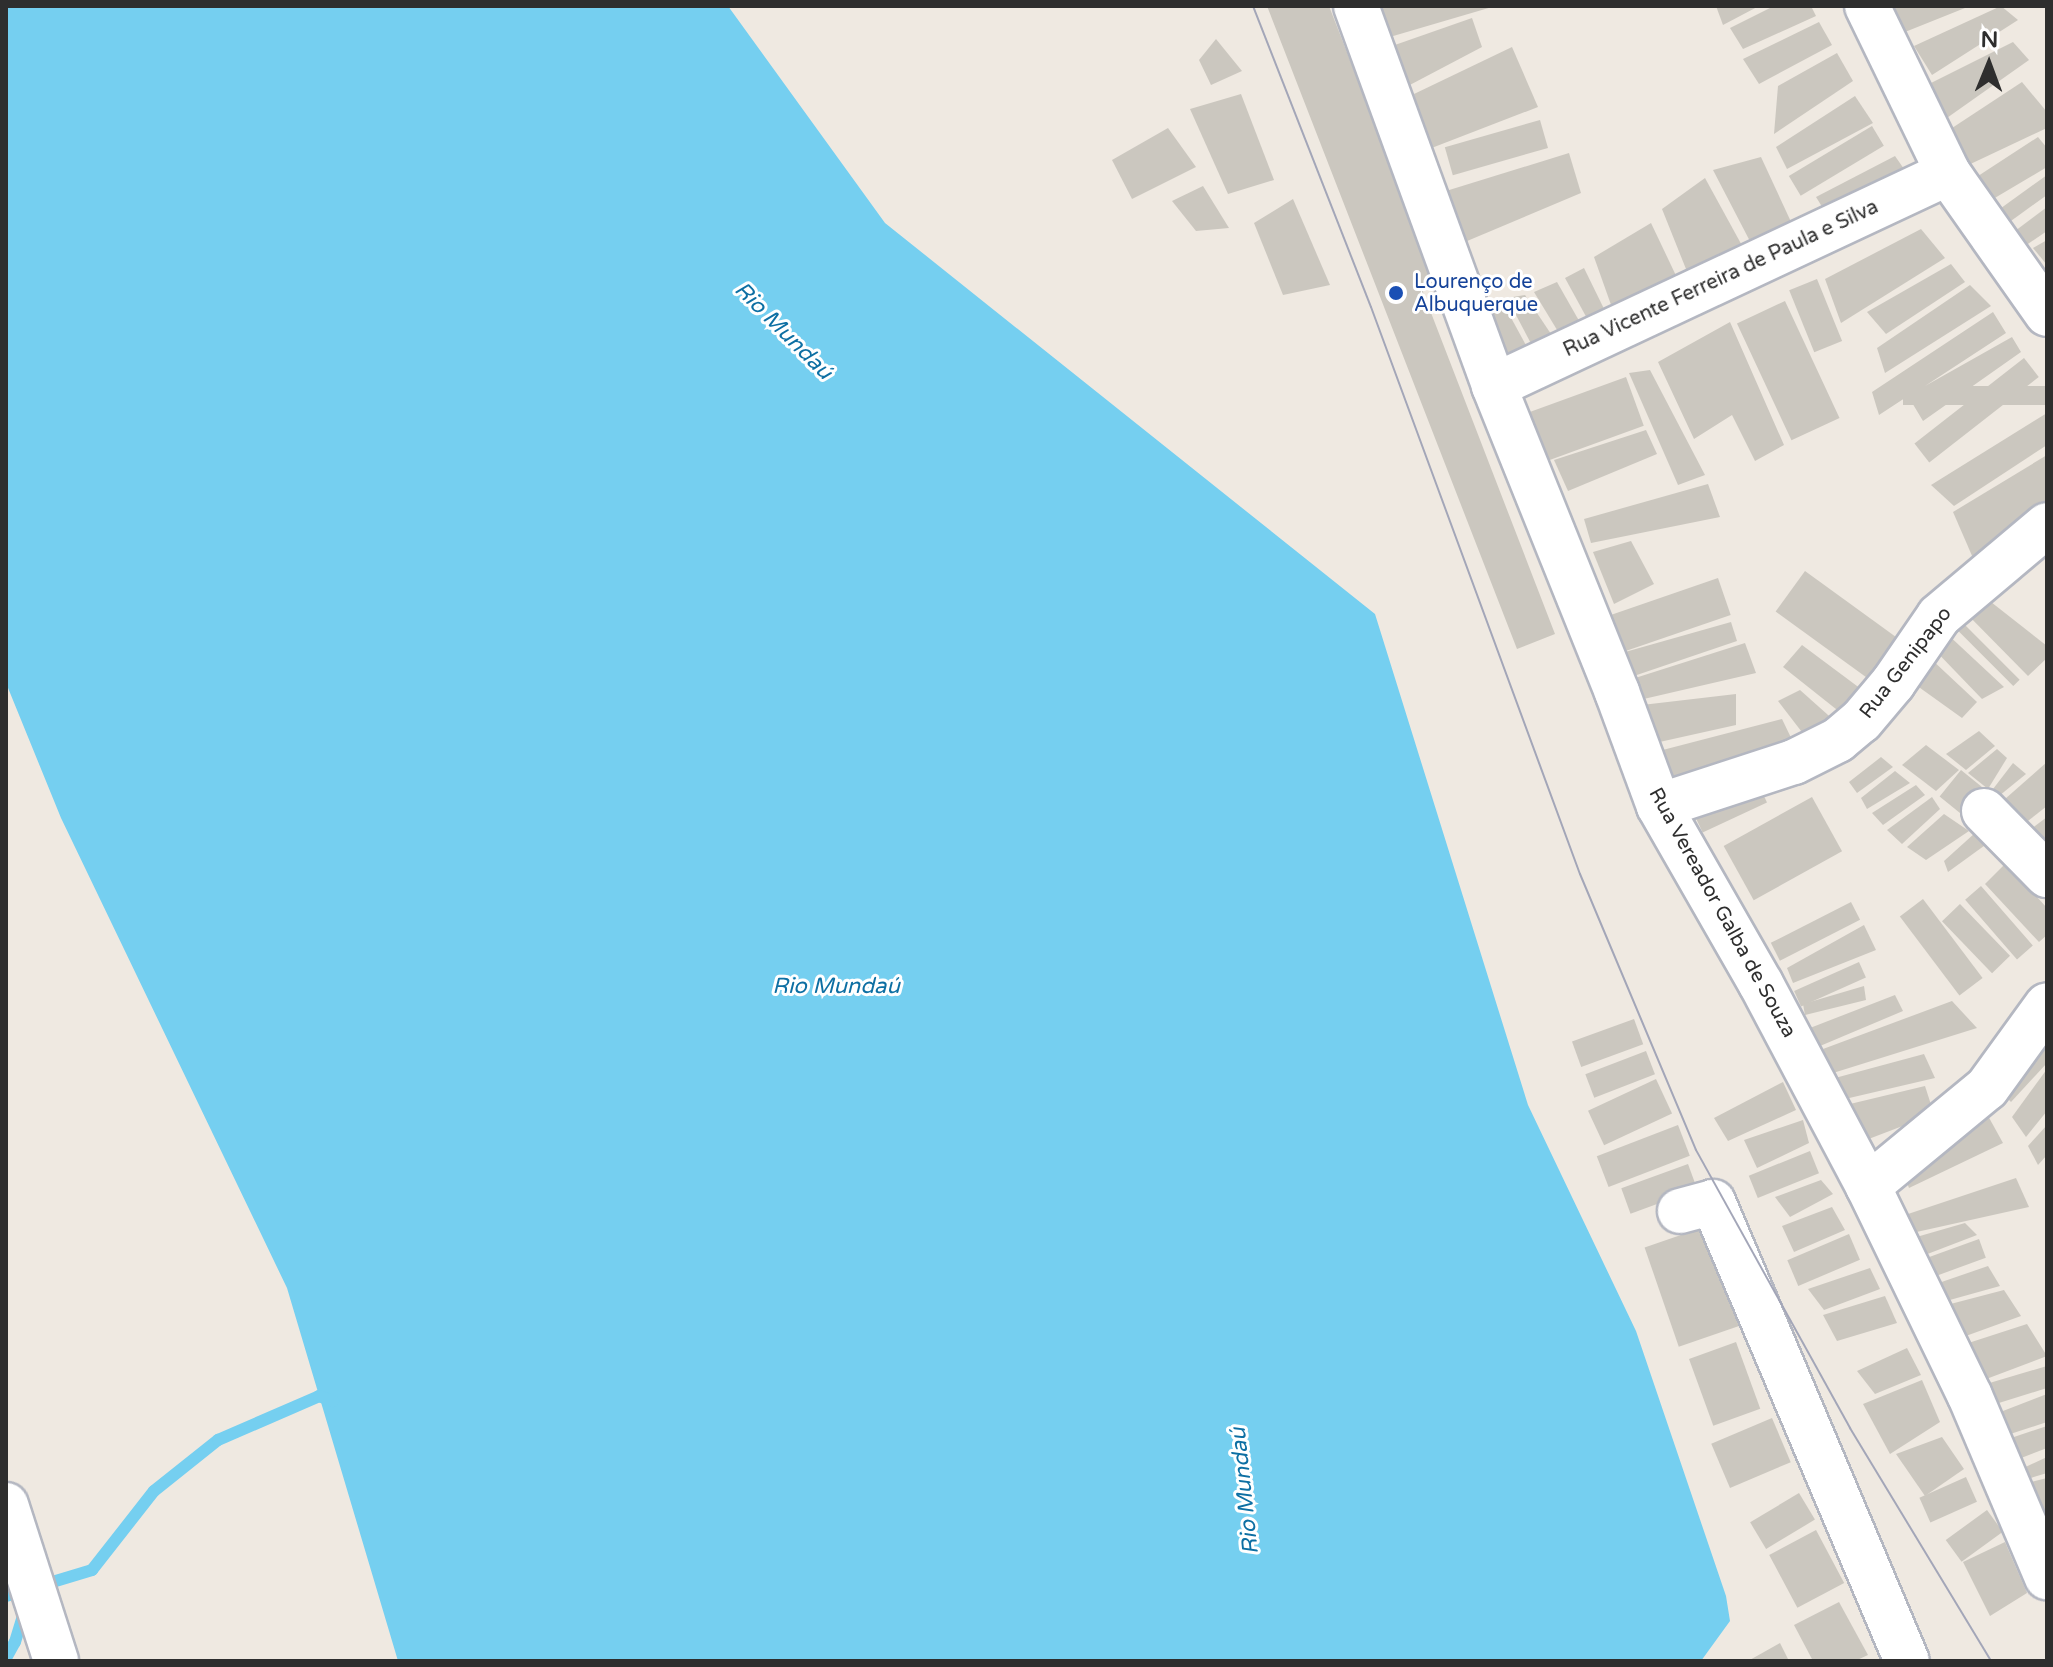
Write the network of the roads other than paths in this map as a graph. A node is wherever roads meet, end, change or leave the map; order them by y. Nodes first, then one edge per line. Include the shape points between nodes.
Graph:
1 (1356, 6) edge
2 (1867, 6) edge
3 (1948, 173) junction
4 (2047, 314) edge
5 (1494, 386) junction
6 (2047, 525) edge
7 (1659, 806) junction
8 (1984, 811) dead end
9 (2047, 875) edge
10 (2046, 1011) edge
11 (1868, 1186) junction
12 (1680, 1211) dead end
13 (6, 1505) edge
14 (2047, 1577) edge
15 (56, 1661) edge
16 (1907, 1661) edge

1 - 5 street, Rua Vereador Galba de Souza
2 - 3 street
3 - 4 street
3 - 5 street, Rua Vicente Ferreira de Paula e Silva
5 - 7 street, Rua Vereador Galba de Souza
6 - 7 street, Rua Genipapo via 1939,616 1893,683 1838,740 1794,762
7 - 11 street, Rua Vereador Galba de Souza
8 - 9 street
10 - 11 street via 1987,1088
11 - 14 street, Rua Vereador Galba de Souza via 1970,1396
12 - 16 street via 1713,1202
13 - 15 street

